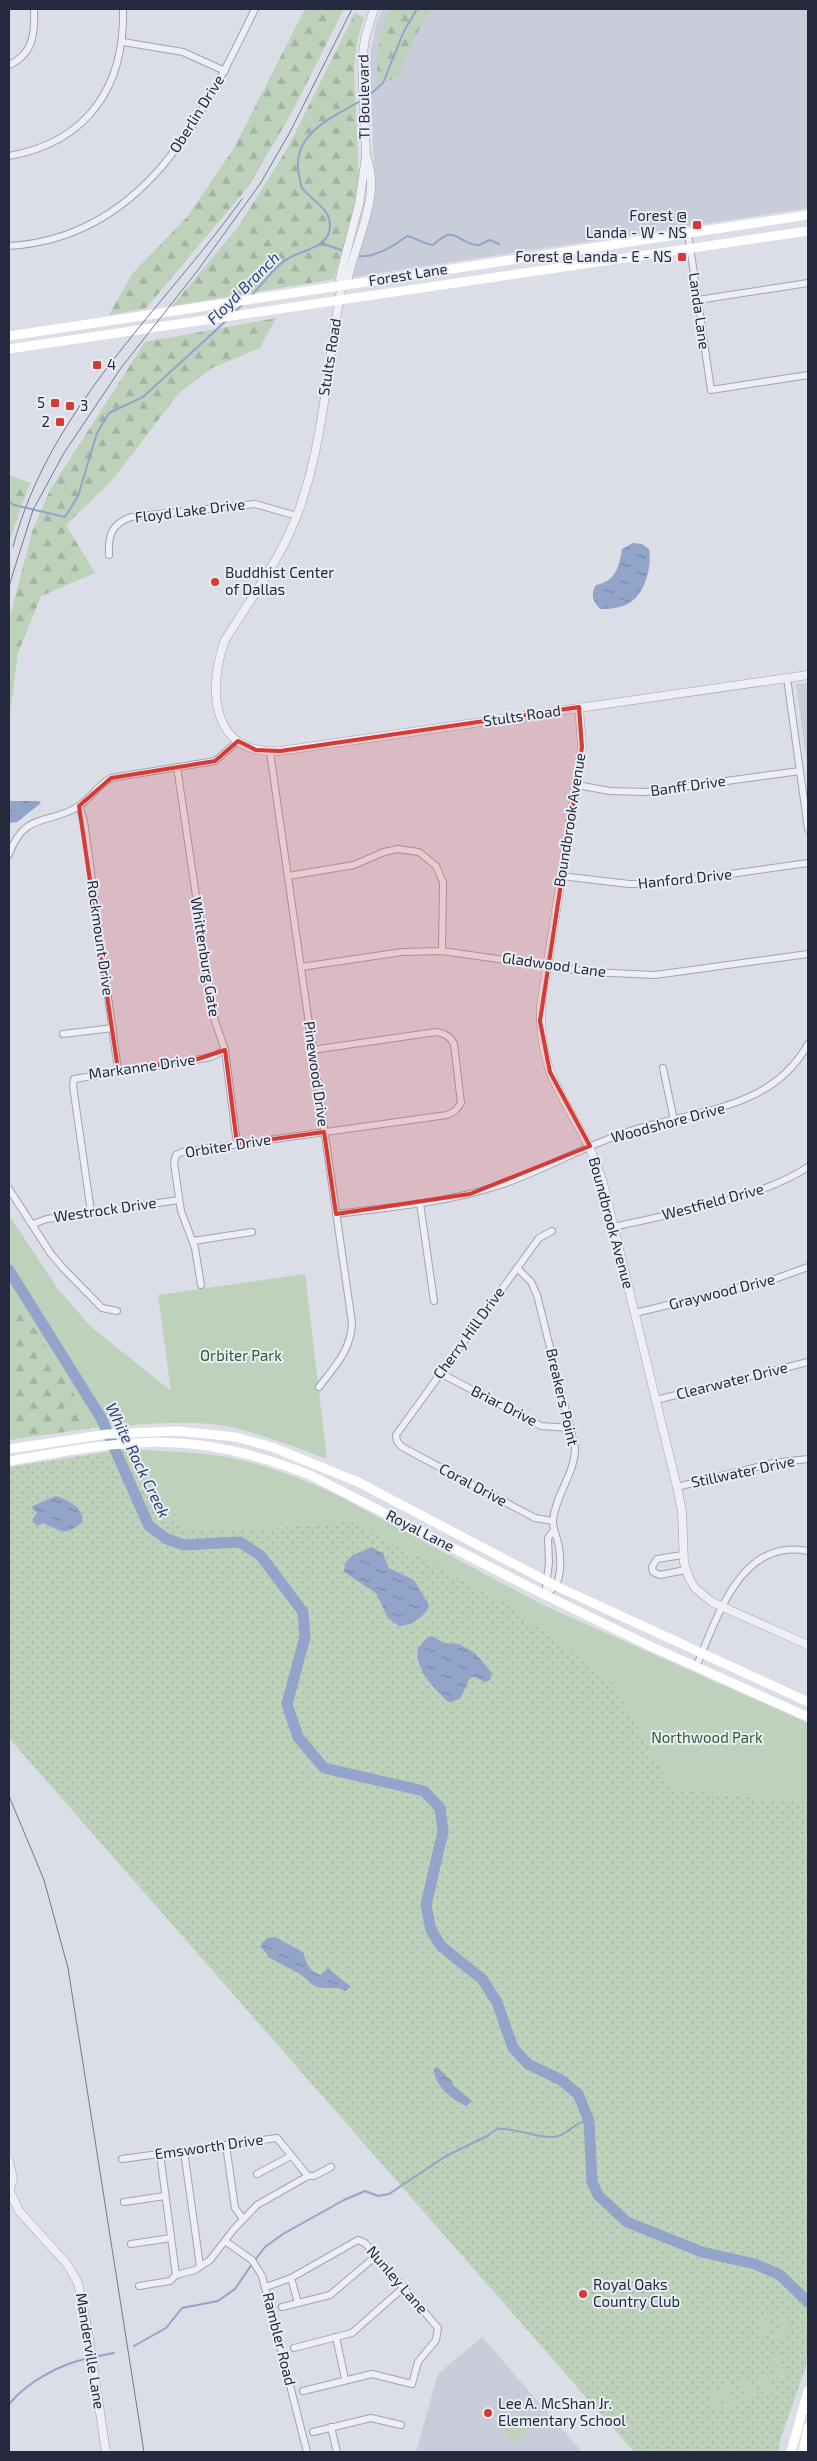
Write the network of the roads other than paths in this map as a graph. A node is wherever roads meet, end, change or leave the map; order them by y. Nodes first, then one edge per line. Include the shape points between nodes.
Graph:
1 (34, 9) edge
2 (123, 9) edge
3 (255, 9) edge
4 (374, 9) edge
5 (122, 42) junction
6 (9, 65) edge
7 (225, 71) junction
8 (9, 156) edge
9 (808, 214) edge
10 (789, 217) junction
11 (808, 231) edge
12 (688, 233) junction
13 (792, 234) junction
14 (9, 246) edge
15 (690, 249) junction
16 (516, 258) junction
17 (518, 275) junction
18 (808, 283) edge
19 (342, 284) junction
20 (698, 300) junction
21 (338, 302) junction
22 (9, 336) edge
23 (9, 349) edge
24 (808, 375) edge
25 (297, 516) junction
26 (109, 555) dead end
27 (808, 675) edge
28 (787, 678) junction
29 (578, 707) junction
30 (238, 741) junction
31 (270, 752) junction
32 (177, 767) junction
33 (800, 771) junction
34 (577, 785) junction
35 (79, 806) junction
36 (808, 829) edge
37 (9, 854) edge
38 (808, 863) edge
39 (288, 876) junction
40 (561, 876) junction
41 (442, 950) junction
42 (808, 954) edge
43 (547, 965) junction
44 (301, 967) junction
45 (112, 1028) junction
46 (63, 1034) dead end
47 (808, 1044) edge
48 (225, 1050) junction
49 (312, 1050) junction
50 (663, 1068) dead end
51 (118, 1070) junction
52 (674, 1120) junction
53 (324, 1132) junction
54 (237, 1144) junction
55 (590, 1146) junction
56 (808, 1167) edge
57 (9, 1189) edge
58 (179, 1200) junction
59 (420, 1203) junction
60 (91, 1212) junction
61 (336, 1214) junction
62 (33, 1224) junction
63 (614, 1227) junction
64 (552, 1231) dead end
65 (252, 1232) dead end
66 (193, 1241) junction
67 (808, 1267) edge
68 (517, 1268) junction
69 (201, 1284) dead end
70 (434, 1300) dead end
71 (117, 1310) dead end
72 (635, 1313) junction
73 (808, 1362) edge
74 (440, 1372) junction
75 (320, 1387) dead end
76 (656, 1400) junction
77 (571, 1428) junction
78 (396, 1442) joint
79 (9, 1448) edge
80 (287, 1452) junction
81 (808, 1460) edge
82 (9, 1461) edge
83 (282, 1464) junction
84 (678, 1487) junction
85 (553, 1521) junction
86 (553, 1531) junction
87 (808, 1551) edge
88 (683, 1555) junction
89 (686, 1570) junction
90 (545, 1581) junction
91 (556, 1586) junction
92 (544, 1595) junction
93 (723, 1607) junction
94 (808, 1645) edge
95 (702, 1654) junction
96 (696, 1666) junction
97 (808, 1702) edge
98 (808, 1717) edge
99 (226, 2145) junction
100 (184, 2151) junction
101 (160, 2154) junction
102 (291, 2156) junction
103 (122, 2159) dead end
104 (9, 2161) edge
105 (331, 2167) dead end
106 (257, 2174) dead end
107 (308, 2176) junction
108 (9, 2190) edge
109 (165, 2196) junction
110 (124, 2202) dead end
111 (9, 2205) edge
112 (18, 2211) junction
113 (243, 2220) junction
114 (171, 2238) junction
115 (225, 2241) junction
116 (131, 2244) dead end
117 (376, 2256) junction
118 (200, 2266) junction
119 (176, 2275) junction
120 (291, 2278) junction
121 (139, 2286) dead end
122 (266, 2287) junction
123 (404, 2287) junction
124 (298, 2303) junction
125 (282, 2307) dead end
126 (336, 2337) junction
127 (294, 2348) dead end
128 (345, 2379) junction
129 (303, 2391) dead end
130 (808, 2392) edge
131 (401, 2425) dead end
132 (797, 2426) junction
133 (808, 2427) edge
134 (331, 2428) junction
135 (313, 2432) dead end
136 (106, 2452) edge
137 (307, 2452) edge
138 (337, 2452) edge
139 (791, 2452) edge
140 (803, 2452) edge

1 - 6 street via 32,42 18,60
2 - 5 street
3 - 7 street, Oberlin Drive
4 - 19 street, TI Boulevard via 365,38 362,70 366,156 359,204 342,268
5 - 7 street via 183,52
5 - 8 street via 115,74 89,115 68,133 45,146
7 - 14 street, Oberlin Drive via 186,137 148,182 127,201 104,217 70,233
9 - 10 main road, Forest Lane
10 - 12 main road, Forest Lane
10 - 13 main road
11 - 13 main road, Forest Lane
12 - 15 street, Landa Lane
12 - 16 main road, Forest Lane
13 - 15 main road, Forest Lane
15 - 17 main road, Forest Lane
15 - 20 street, Landa Lane
16 - 17 main road
16 - 19 main road, Forest Lane
17 - 21 main road, Forest Lane
18 - 20 street
19 - 21 street, TI Boulevard
19 - 22 main road, Forest Lane
20 - 24 street, Landa Lane via 711,390
21 - 23 main road, Forest Lane
21 - 25 street, Stults Road via 311,466
25 - 26 street, Floyd Lake Drive via 255,504 131,517 110,532
25 - 30 street, Stults Road via 275,561 225,640 218,658 214,688 218,714
27 - 28 street, Stults Road
28 - 29 street, Stults Road
28 - 33 street
29 - 31 street, Stults Road
29 - 34 street, Boundbrook Avenue via 582,747
30 - 31 street, Stults Road via 256,750
30 - 32 street via 220,758
31 - 39 street, Pinewood Drive
32 - 35 street via 106,781
32 - 48 street, Whittenburg Gate via 214,1018
33 - 34 street, Banff Drive via 645,792 610,791
33 - 36 street
34 - 40 street, Boundbrook Avenue
35 - 37 street via 31,824 18,836
35 - 45 street, Rockmount Drive via 84,821
38 - 40 street, Hanford Drive via 659,884
39 - 41 street via 354,865 398,849 419,852 436,866 443,882
39 - 44 street, Pinewood Drive
40 - 43 street, Boundbrook Avenue
41 - 43 street, Gladwood Lane
41 - 44 street, Gladwood Lane via 402,952
42 - 43 street, Gladwood Lane via 655,974 621,975
43 - 55 street, Boundbrook Avenue via 540,1021 546,1057 557,1088
44 - 49 street, Pinewood Drive
45 - 46 street
45 - 51 street, Rockmount Drive
47 - 52 street, Woodshore Drive via 779,1079 756,1095 724,1108
48 - 51 street, Markanne Drive via 195,1060
48 - 54 street, Whittenburg Gate
49 - 53 street, Pinewood Drive
49 - 53 street, Orbiter Drive via 436,1032 451,1038 458,1071 461,1103 447,1115
50 - 52 street
51 - 60 street, Markanne Drive via 74,1078
52 - 55 street, Woodshore Drive via 638,1128
53 - 54 street, Orbiter Drive
53 - 61 street, Pinewood Drive
54 - 58 street, Orbiter Drive via 176,1155 174,1163
55 - 59 street, Woodshore Drive via 498,1186
55 - 63 street, Boundbrook Avenue
56 - 63 street, Westfield Drive via 777,1184 749,1194
57 - 62 street
58 - 60 street, Westrock Drive
58 - 66 street, Orbiter Drive
59 - 61 street, Woodshore Drive
59 - 70 street
60 - 62 street, Westrock Drive
61 - 75 street, Pinewood Drive via 352,1322 351,1335 345,1353
62 - 71 street via 51,1254 70,1276 102,1308
63 - 72 street, Boundbrook Avenue
64 - 68 street, Cherry Hill Drive via 539,1238
65 - 66 street
66 - 69 street, Orbiter Drive
67 - 72 street, Graywood Drive via 772,1280
68 - 74 street, Cherry Hill Drive
68 - 77 street, Breakers Point via 531,1282 537,1295
72 - 76 street, Boundbrook Avenue
73 - 76 street, Clearwater Drive
74 - 77 street, Briar Drive via 536,1424
74 - 78 street, Cherry Hill Drive via 398,1430
76 - 84 street, Boundbrook Avenue
77 - 85 street, Breakers Point via 575,1457
78 - 85 street, Coral Drive via 535,1518
79 - 80 main road, Royal Lane via 125,1432 192,1432 236,1438
80 - 83 main road
80 - 90 main road, Royal Lane via 358,1482
81 - 84 street, Stillwater Drive via 773,1463
82 - 83 main road, Royal Lane via 138,1443 191,1444 232,1450
83 - 92 main road, Royal Lane via 310,1475
84 - 88 street, Boundbrook Avenue
85 - 86 street, Breakers Point
86 - 90 street, Breakers Point via 548,1538 549,1563
86 - 91 street, Breakers Point via 560,1556
87 - 93 street via 775,1552 751,1565
88 - 89 street, Boundbrook Avenue
88 - 89 street via 657,1559 652,1567 653,1572 660,1575
89 - 93 street, Boundbrook Avenue via 702,1596
90 - 91 main road, Royal Lane
90 - 92 street, Breakers Point
91 - 92 street
91 - 95 main road, Royal Lane
92 - 96 main road, Royal Lane
93 - 94 street, Boundbrook Avenue
93 - 95 street
95 - 96 street
95 - 97 main road, Royal Lane
96 - 98 main road, Royal Lane
99 - 100 street, Emsworth Drive
99 - 102 street, Emsworth Drive via 277,2138
99 - 113 street via 235,2208
100 - 101 street, Emsworth Drive
100 - 118 street
101 - 103 street, Emsworth Drive
101 - 109 street
102 - 106 street
102 - 107 street, Emsworth Drive
104 - 108 street via 13,2179
105 - 107 street
107 - 113 street via 257,2205
108 - 112 street, Manderville Lane
109 - 110 street
109 - 114 street
111 - 112 street, Manderville Lane
112 - 136 street, Manderville Lane via 75,2275 82,2295
113 - 115 street
114 - 116 street
114 - 119 street
115 - 118 street via 210,2260
115 - 122 street, Rambler Road via 247,2256
117 - 120 street, Nunley Lane via 358,2240
117 - 123 street, Nunley Lane
117 - 124 street via 330,2295
118 - 119 street
119 - 121 street via 170,2281
120 - 122 street, Nunley Lane
120 - 124 street
122 - 137 street, Rambler Road
123 - 126 street via 352,2332
123 - 128 street, Nunley Lane via 438,2328 438,2335 418,2362 412,2384 372,2374
124 - 125 street
126 - 127 street
126 - 128 street
128 - 129 street
130 - 132 main road
131 - 134 street via 371,2418
132 - 133 main road
132 - 139 main road
133 - 140 main road
134 - 135 street
134 - 138 street

